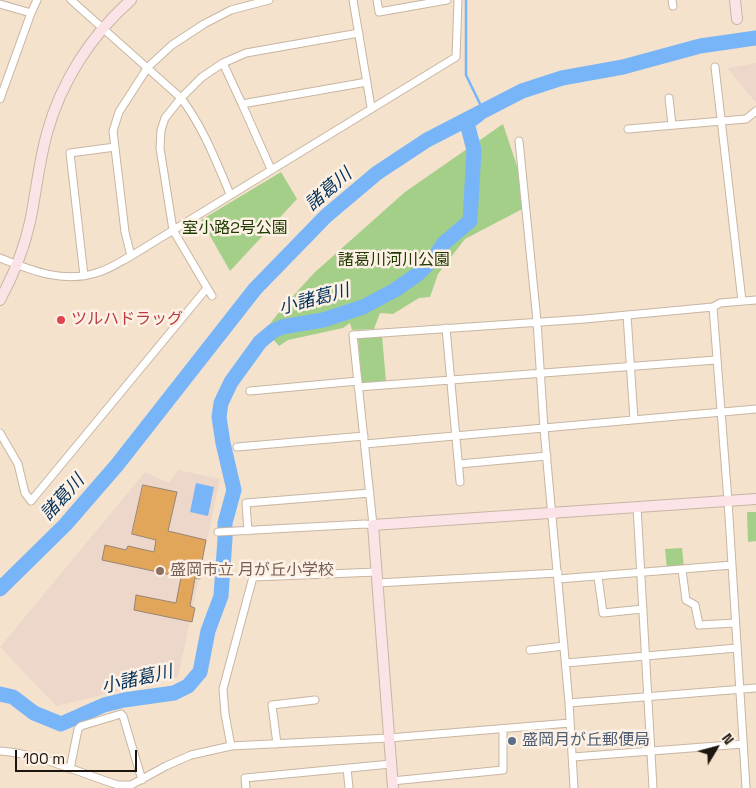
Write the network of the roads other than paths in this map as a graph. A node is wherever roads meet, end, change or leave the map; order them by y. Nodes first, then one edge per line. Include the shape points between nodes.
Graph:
1 (37, 0) edge
2 (71, 0) edge
3 (131, 0) edge
4 (269, 0) edge
5 (353, 0) edge
6 (377, 0) edge
7 (447, 0) edge
8 (458, 0) edge
9 (735, 0) edge
10 (0, 4) edge
11 (31, 13) junction
12 (737, 19) dead end
13 (103, 28) junction
14 (359, 33) junction
15 (223, 63) junction
16 (715, 67) dead end
17 (148, 68) junction
18 (367, 82) junction
19 (181, 98) junction
20 (668, 98) dead end
21 (0, 99) edge
22 (242, 104) junction
23 (371, 107) junction
24 (756, 112) edge
25 (721, 120) junction
26 (672, 125) junction
27 (628, 129) dead end
28 (519, 141) dead end
29 (115, 147) junction
30 (271, 169) junction
31 (230, 194) junction
32 (173, 230) junction
33 (130, 256) junction
34 (0, 258) edge
35 (17, 265) junction
36 (84, 276) junction
37 (207, 288) junction
38 (212, 296) dead end
39 (0, 300) edge
40 (756, 300) edge
41 (742, 301) junction
42 (713, 307) junction
43 (627, 315) junction
44 (537, 321) junction
45 (446, 328) junction
46 (716, 360) junction
47 (630, 367) junction
48 (540, 374) junction
49 (451, 380) junction
50 (358, 384) junction
51 (250, 391) dead end
52 (756, 409) edge
53 (720, 412) junction
54 (634, 420) junction
55 (544, 429) junction
56 (0, 434) edge
57 (456, 436) junction
58 (364, 440) junction
59 (237, 447) dead end
60 (546, 456) junction
61 (459, 464) junction
62 (460, 482) dead end
63 (370, 493) junction
64 (756, 499) edge
65 (728, 501) junction
66 (637, 507) junction
67 (552, 513) junction
68 (373, 525) junction
69 (248, 531) junction
70 (218, 532) dead end
71 (732, 566) junction
72 (682, 570) junction
73 (376, 572) junction
74 (641, 574) junction
75 (558, 576) junction
76 (598, 577) junction
77 (377, 583) junction
78 (643, 610) junction
79 (735, 623) junction
80 (564, 646) junction
81 (737, 648) junction
82 (530, 650) dead end
83 (646, 656) junction
84 (566, 663) junction
85 (756, 688) edge
86 (739, 689) junction
87 (648, 697) junction
88 (315, 700) dead end
89 (569, 703) junction
90 (570, 723) junction
91 (503, 729) junction
92 (389, 738) junction
93 (277, 744) junction
94 (743, 744) junction
95 (232, 746) junction
96 (651, 750) junction
97 (0, 751) edge
98 (573, 757) junction
99 (391, 764) junction
100 (347, 768) junction
101 (70, 769) junction
102 (142, 780) junction
103 (392, 784) edge
104 (246, 788) edge
105 (348, 788) edge
106 (574, 788) edge
107 (653, 788) edge
108 (746, 788) edge

1 - 11 street
2 - 13 street
3 - 13 street
4 - 17 street via 231,10 204,24 172,45
5 - 14 street
6 - 7 street via 379,12
8 - 23 street via 456,57
9 - 12 street
10 - 11 street
11 - 21 street
13 - 17 street
13 - 35 street via 76,65 56,108 47,133 29,224
14 - 15 street via 246,53
14 - 18 street
15 - 19 street via 202,77
15 - 22 street
16 - 25 street
17 - 19 street
17 - 29 street via 119,112 113,131
18 - 22 street
18 - 23 street
19 - 31 street via 202,131
19 - 32 street via 160,130
20 - 26 street
22 - 30 street
23 - 30 street
24 - 25 street via 746,119
25 - 26 street
25 - 41 street
26 - 27 street
28 - 44 street
29 - 33 street
29 - 36 street via 70,153
30 - 31 street
31 - 32 street
32 - 33 street
32 - 37 street
33 - 36 street via 101,272
34 - 35 street
35 - 36 street via 52,276
35 - 39 street
37 - 38 street
37 - 56 street via 31,501 25,493 18,464
40 - 41 street
41 - 42 street
42 - 43 street
42 - 46 street
43 - 44 street
43 - 47 street
44 - 45 street
44 - 48 street
45 - 49 street
45 - 50 street via 353,335
46 - 47 street
46 - 53 street
47 - 48 street
47 - 54 street
48 - 49 street
48 - 55 street
49 - 50 street
49 - 57 street
50 - 51 street
50 - 58 street
52 - 53 street
53 - 54 street
53 - 65 street
54 - 55 street
55 - 57 street
55 - 60 street
57 - 58 street
57 - 61 street
58 - 59 street
58 - 63 street
60 - 61 street
60 - 67 street
61 - 62 street
63 - 68 street
63 - 69 street via 246,503
64 - 65 street
65 - 66 street
65 - 71 street
66 - 67 street
66 - 74 street
67 - 68 street
67 - 75 street
68 - 69 street
68 - 73 street
69 - 70 street
71 - 72 street
71 - 79 street
72 - 74 street
72 - 79 street via 686,600 695,605 699,625
73 - 77 street
73 - 95 street via 253,577 223,689
74 - 76 street
74 - 78 street
75 - 76 street
75 - 77 street
75 - 80 street
76 - 78 street via 603,613
77 - 92 street
78 - 83 street
79 - 81 street
80 - 82 street
80 - 84 street
81 - 83 street
81 - 86 street
83 - 84 street
83 - 87 street
84 - 89 street
85 - 86 street
86 - 87 street
86 - 94 street
87 - 89 street
87 - 96 street
88 - 93 street via 272,705
89 - 90 street
90 - 91 street
90 - 98 street
91 - 92 street
91 - 103 street via 503,770
92 - 93 street
92 - 99 street
93 - 95 street
94 - 96 street
94 - 108 street
95 - 102 street via 191,756
96 - 98 street
96 - 107 street
97 - 101 street via 38,758
98 - 106 street
99 - 100 street
99 - 103 street
100 - 104 street via 245,778
100 - 105 street
101 - 102 street via 118,785 131,785
101 - 102 street via 78,729 121,714

